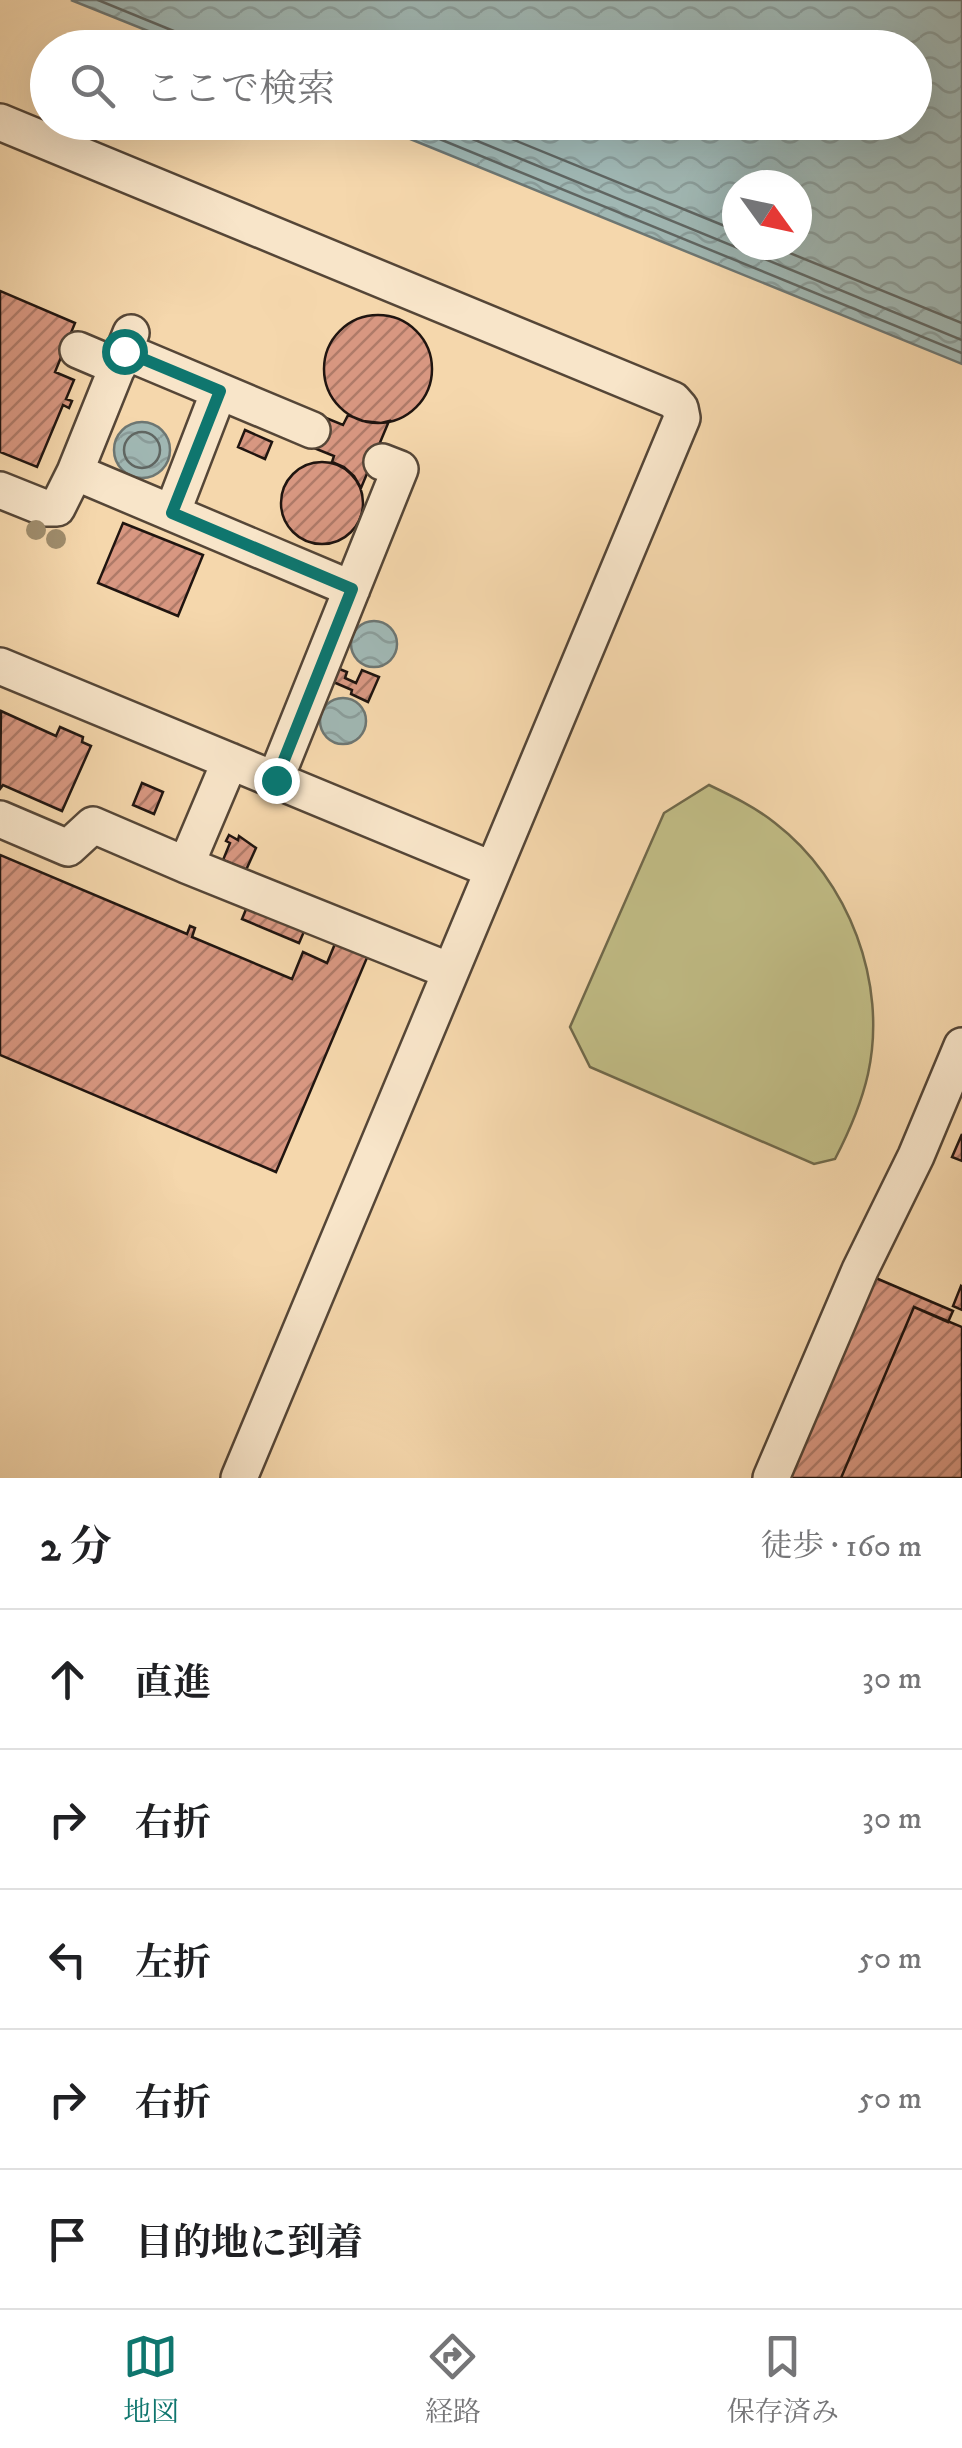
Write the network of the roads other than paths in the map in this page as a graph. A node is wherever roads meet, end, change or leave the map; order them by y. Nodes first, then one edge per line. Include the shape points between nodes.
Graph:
1 (1, 125) edge
2 (30, 137) edge
3 (38, 140) edge
4 (78, 350) dead end
5 (124, 350) junction
6 (220, 391) junction
7 (312, 430) dead end
8 (382, 462) dead end
9 (75, 472) junction
10 (0, 490) edge
11 (164, 516) junction
12 (352, 589) junction
13 (0, 666) edge
14 (230, 761) junction
15 (276, 780) junction
16 (0, 819) edge
17 (186, 864) junction
18 (492, 870) junction
19 (450, 971) junction
20 (962, 1046) edge
21 (239, 1478) edge
22 (771, 1478) edge

1 - 2 lane
3 - 18 lane via 680,408 678,429
4 - 5 lane
5 - 6 lane
5 - 9 lane
6 - 7 lane
6 - 11 lane
8 - 12 lane via 400,469
9 - 10 lane via 57,508
9 - 11 lane
11 - 12 lane
12 - 15 lane
13 - 14 lane
14 - 15 lane
14 - 17 lane
15 - 18 lane
16 - 17 lane via 68,848 93,826
17 - 19 lane
18 - 19 lane
19 - 21 lane
20 - 22 lane

